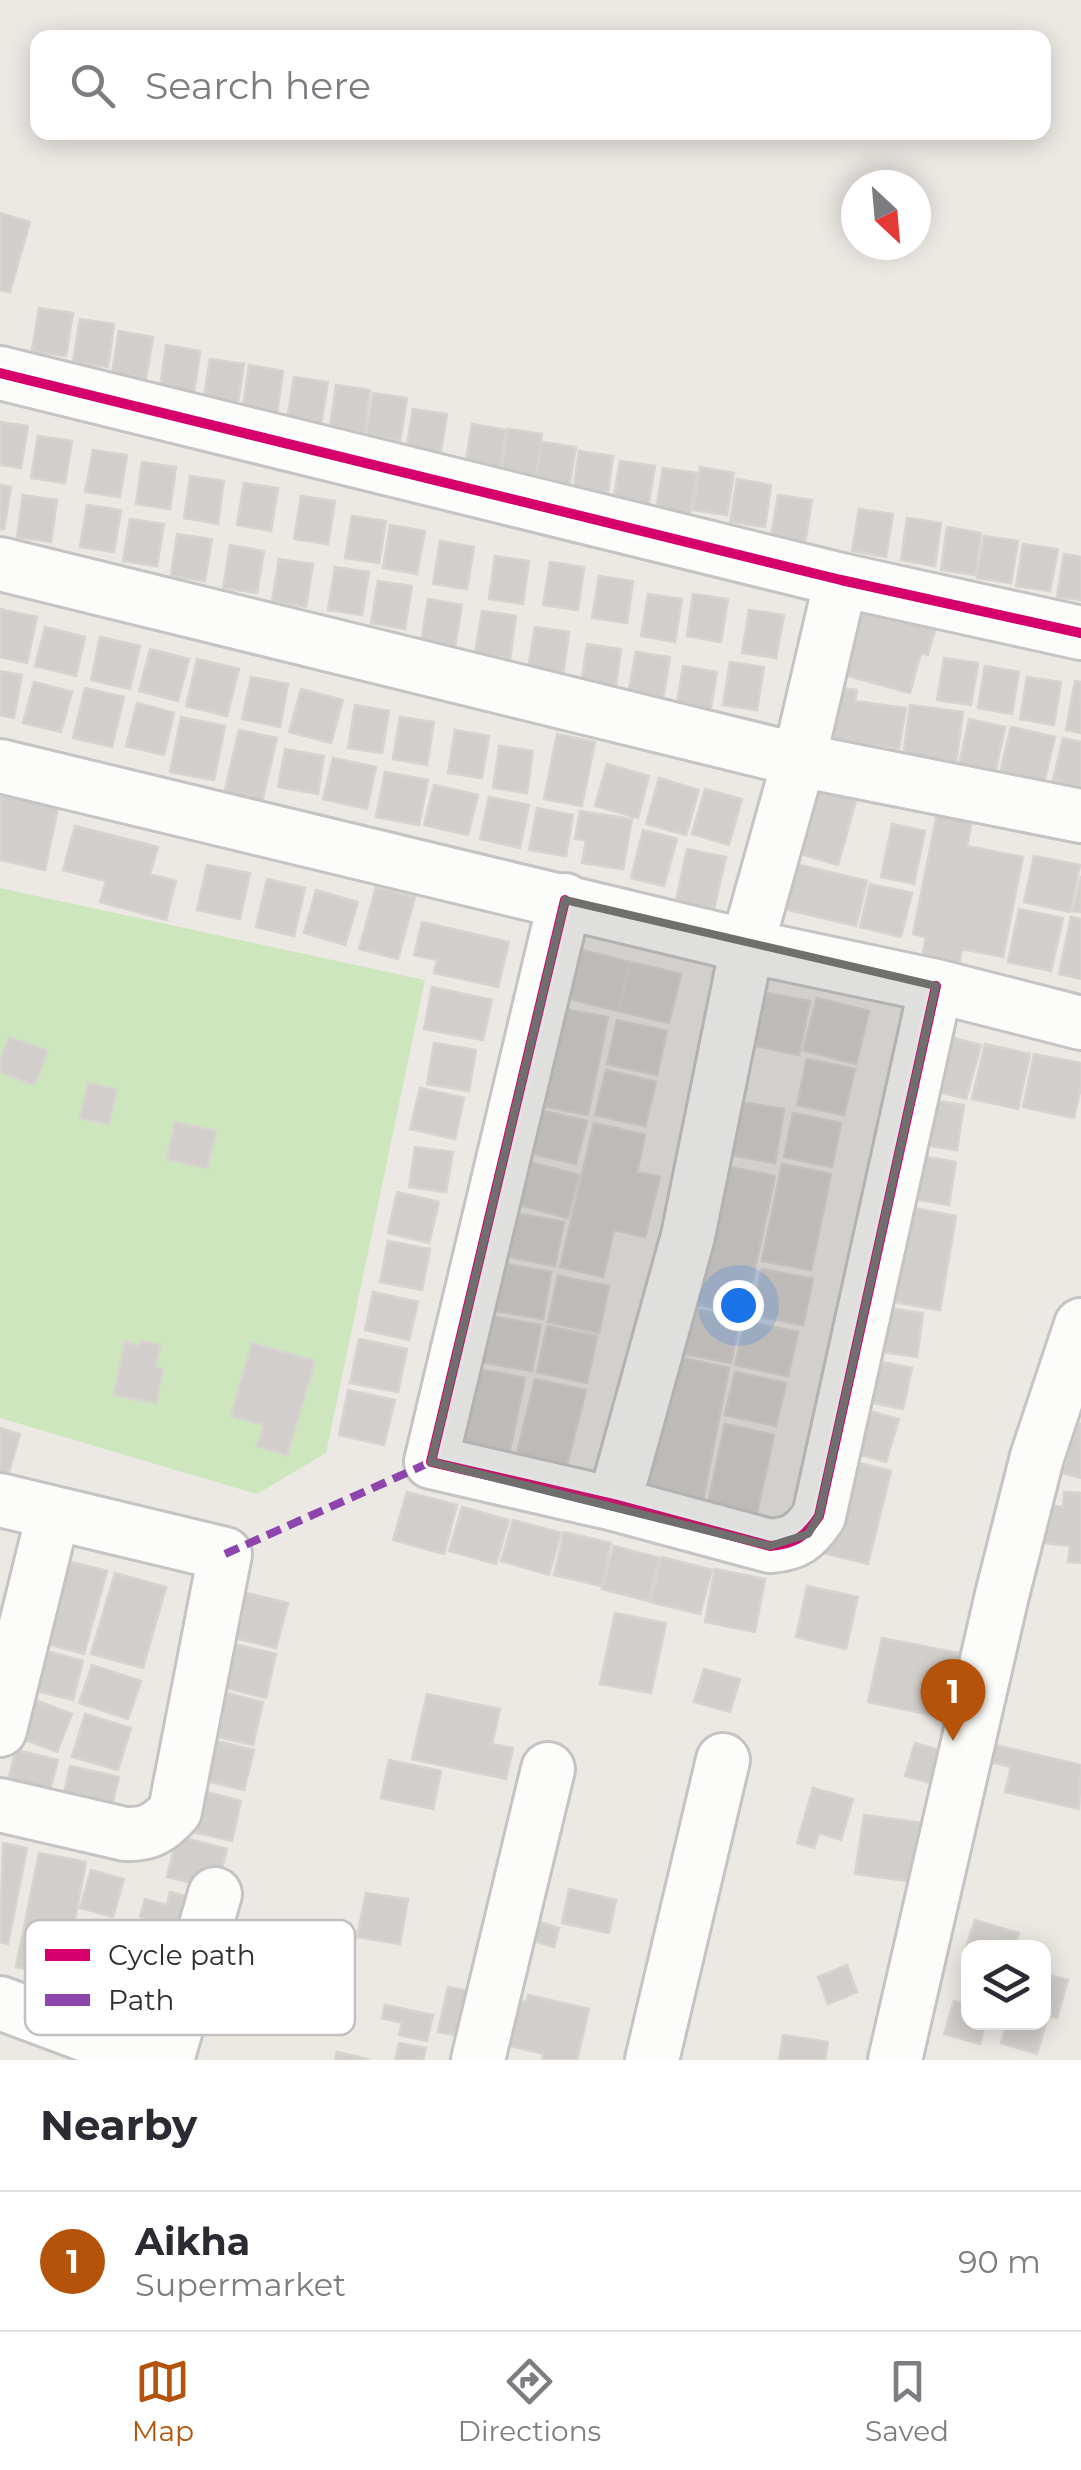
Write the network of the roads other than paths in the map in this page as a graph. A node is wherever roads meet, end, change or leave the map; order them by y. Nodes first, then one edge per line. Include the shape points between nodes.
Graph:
1 (0, 373) edge
2 (0, 564) edge
3 (841, 580) junction
4 (1081, 632) edge
5 (800, 760) junction
6 (0, 766) edge
7 (1081, 816) edge
8 (565, 900) junction
9 (747, 946) junction
10 (936, 986) junction
11 (1081, 1023) edge
12 (1081, 1325) edge
13 (0, 1500) edge
14 (614, 1504) junction
15 (54, 1515) junction
16 (10, 1644) edge
17 (0, 1730) edge
18 (724, 1760) dead end
19 (548, 1769) dead end
20 (0, 1804) edge
21 (215, 1894) dead end
22 (207, 1920) edge
23 (0, 2003) edge
24 (25, 2012) edge
25 (86, 2035) edge
26 (173, 2035) edge
27 (154, 2060) edge
28 (166, 2060) edge
29 (478, 2060) edge
30 (652, 2060) edge
31 (896, 2060) edge

1 - 3 street
2 - 5 street
3 - 4 street
3 - 5 street
5 - 7 street
5 - 9 street
6 - 8 street
8 - 9 street
8 - 14 street via 431,1462
9 - 10 street
9 - 14 street via 688,1236
10 - 11 street
10 - 14 street via 820,1516 792,1544 770,1546
12 - 31 street via 1037,1457 1002,1595
13 - 15 street
15 - 16 street
15 - 20 street via 225,1554 175,1811 162,1826 125,1834
16 - 17 street
18 - 30 street
19 - 29 street
21 - 22 street
23 - 24 street
25 - 27 street
26 - 28 street

